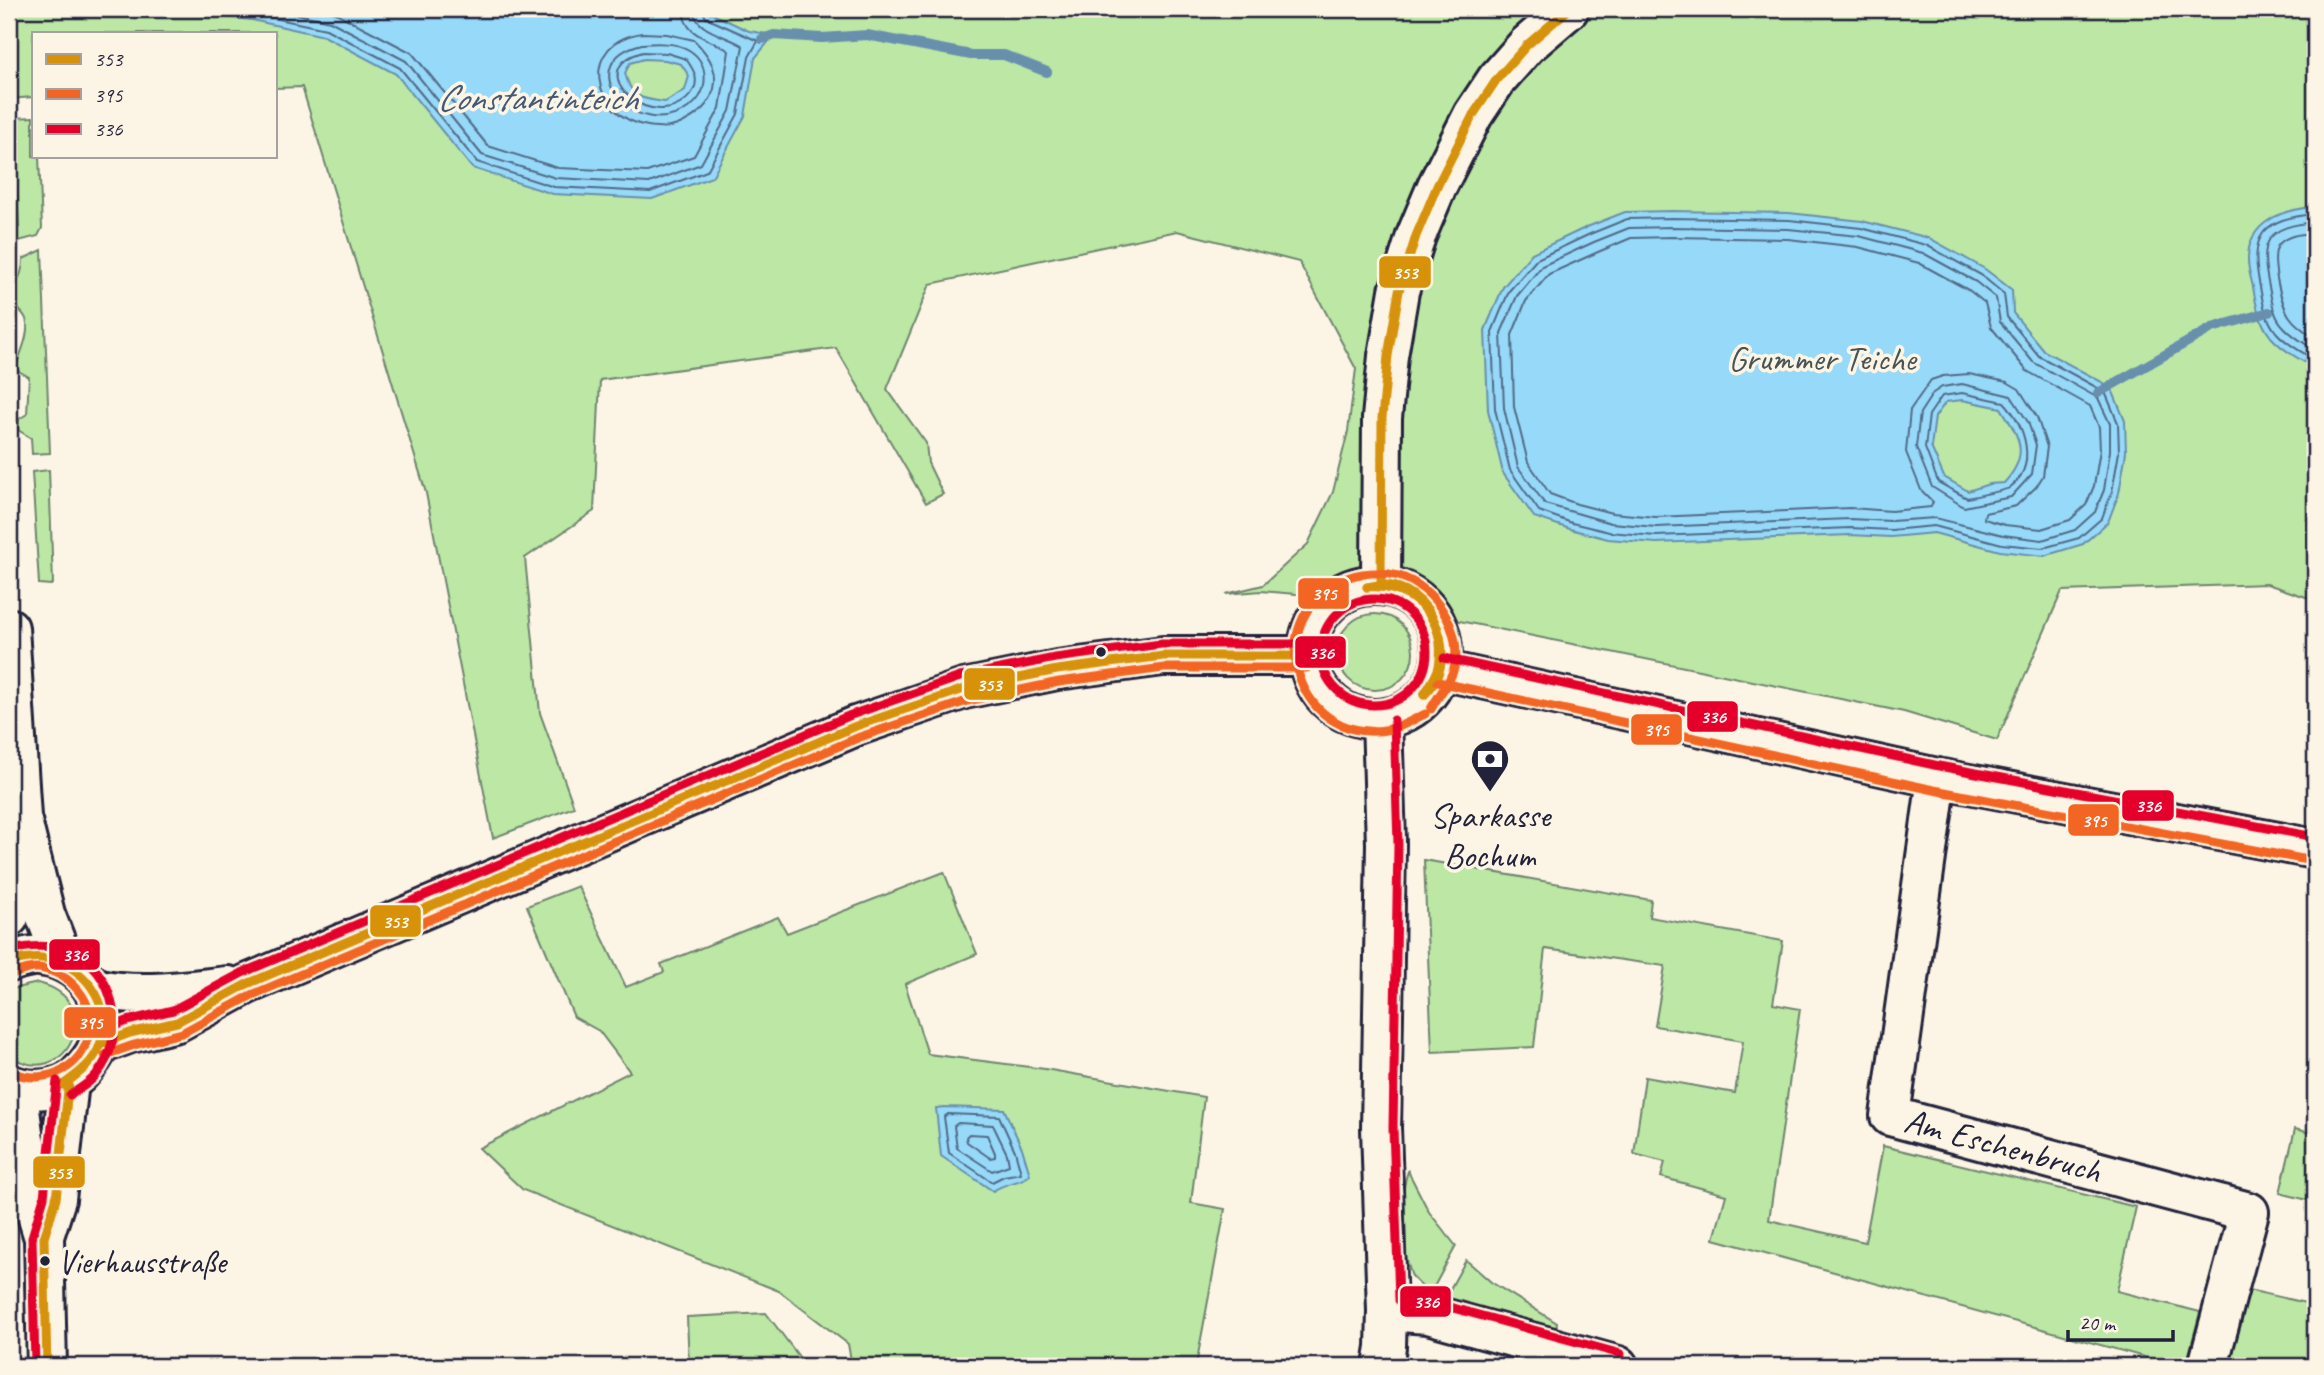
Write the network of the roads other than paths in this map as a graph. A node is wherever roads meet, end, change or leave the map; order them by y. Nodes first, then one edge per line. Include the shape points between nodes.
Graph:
1 (1569, 9) edge
2 (1381, 585) junction
3 (9, 628) edge
4 (1307, 656) junction
5 (1441, 670) junction
6 (1382, 720) junction
7 (1937, 779) junction
8 (21, 817) junction
9 (2315, 849) edge
10 (9, 917) edge
11 (63, 961) junction
12 (9, 962) edge
13 (247, 984) junction
14 (94, 988) junction
15 (101, 1044) junction
16 (69, 1082) junction
17 (13, 1086) edge
18 (44, 1238) junction
19 (1387, 1311) junction
20 (47, 1366) edge
21 (1383, 1366) edge
22 (1618, 1366) edge
23 (2208, 1366) edge

1 - 2 street via 1527,45 1490,88 1472,115 1416,236 1399,291 1388,356 1382,418
2 - 4 street via 1360,586 1327,604 1312,628
2 - 5 street via 1416,598 1430,612 1443,648
3 - 8 street
4 - 6 street via 1314,682 1331,704 1355,717
4 - 13 street via 1163,656 964,689 856,726
5 - 6 street via 1420,703
5 - 7 street
6 - 19 street via 1386,845 1381,1128
7 - 9 street
7 - 23 street, Am Eschenbruch via 1890,1116 2249,1212
8 - 10 street via 13,853
8 - 11 street via 45,914
11 - 12 street via 26,956
11 - 14 street
13 - 14 street via 144,995
13 - 15 street via 177,1022
14 - 15 street via 103,1015
15 - 16 street via 81,1074
16 - 17 street via 40,1091
16 - 18 street via 56,1199
17 - 18 street via 32,1199
18 - 20 street
19 - 21 street
19 - 22 street via 1428,1314

